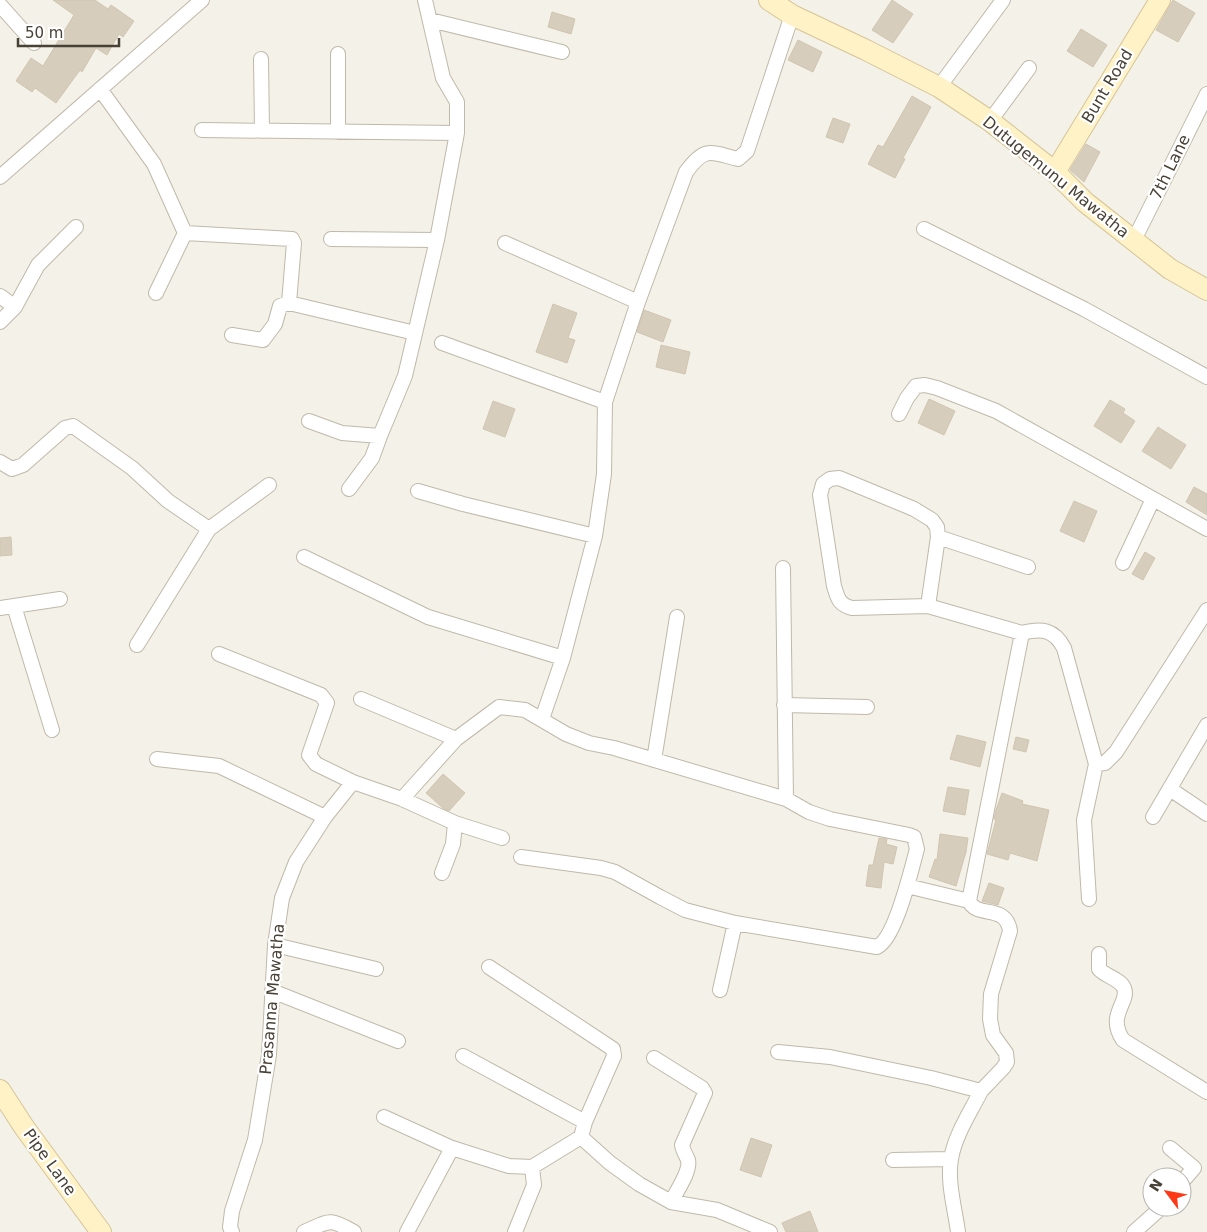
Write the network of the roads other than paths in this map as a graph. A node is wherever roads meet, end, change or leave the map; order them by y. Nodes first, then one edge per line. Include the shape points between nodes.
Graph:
1 (202, 0) edge
2 (425, 0) edge
3 (769, 0) edge
4 (1003, 0) edge
5 (1160, 0) edge
6 (0, 5) edge
7 (792, 16) junction
8 (430, 20) junction
9 (34, 43) dead end
10 (562, 52) dead end
11 (338, 54) dead end
12 (261, 59) dead end
13 (1029, 68) dead end
14 (939, 87) junction
15 (100, 89) junction
16 (1207, 94) edge
17 (990, 121) junction
18 (202, 130) dead end
19 (262, 131) junction
20 (338, 132) junction
21 (457, 133) junction
22 (1056, 172) junction
23 (0, 177) edge
24 (76, 227) dead end
25 (924, 229) dead end
26 (185, 233) junction
27 (331, 239) dead end
28 (437, 240) junction
29 (1134, 240) junction
30 (505, 243) dead end
31 (1207, 290) edge
32 (156, 293) dead end
33 (0, 296) edge
34 (638, 302) junction
35 (289, 304) junction
36 (15, 307) junction
37 (0, 322) edge
38 (415, 333) junction
39 (232, 335) dead end
40 (442, 343) dead end
41 (1207, 377) edge
42 (604, 402) junction
43 (899, 414) dead end
44 (309, 421) dead end
45 (380, 436) junction
46 (0, 462) edge
47 (269, 485) dead end
48 (348, 489) dead end
49 (418, 491) dead end
50 (1153, 499) junction
51 (209, 529) junction
52 (1207, 529) edge
53 (595, 536) junction
54 (938, 537) junction
55 (304, 557) dead end
56 (1123, 563) dead end
57 (1028, 567) dead end
58 (784, 568) dead end
59 (60, 599) dead end
60 (14, 606) junction
61 (928, 606) junction
62 (0, 608) edge
63 (1207, 610) edge
64 (678, 616) dead end
65 (1022, 634) junction
66 (137, 645) dead end
67 (219, 654) dead end
68 (564, 658) junction
69 (362, 699) dead end
70 (784, 705) junction
71 (867, 707) dead end
72 (542, 719) junction
73 (1207, 725) edge
74 (52, 730) dead end
75 (456, 739) junction
76 (156, 759) dead end
77 (654, 760) junction
78 (1096, 764) junction
79 (353, 782) junction
80 (1170, 789) junction
81 (402, 799) junction
82 (786, 799) junction
83 (1207, 814) edge
84 (325, 817) junction
85 (1153, 817) dead end
86 (455, 823) junction
87 (502, 838) dead end
88 (521, 857) dead end
89 (442, 873) dead end
90 (906, 886) junction
91 (1089, 899) dead end
92 (969, 901) junction
93 (734, 923) junction
94 (275, 945) junction
95 (1099, 954) dead end
96 (489, 967) dead end
97 (376, 969) dead end
98 (720, 990) dead end
99 (272, 991) junction
100 (398, 1041) dead end
101 (778, 1052) dead end
102 (463, 1056) dead end
103 (654, 1058) dead end
104 (0, 1090) edge
105 (981, 1091) junction
106 (1207, 1092) edge
107 (384, 1117) dead end
108 (585, 1122) junction
109 (581, 1137) junction
110 (452, 1148) junction
111 (1170, 1148) dead end
112 (951, 1159) junction
113 (893, 1160) dead end
114 (532, 1167) junction
115 (1192, 1170) edge
116 (671, 1202) junction
117 (1151, 1217) edge
118 (102, 1232) edge
119 (232, 1232) edge
120 (304, 1232) edge
121 (354, 1232) edge
122 (408, 1232) edge
123 (515, 1232) edge
124 (770, 1232) edge
125 (958, 1232) edge
126 (1134, 1232) edge

1 - 15 street
2 - 8 street
3 - 7 street, Dutugemunu Mawatha
4 - 14 street
5 - 22 street, Bunt Road
6 - 9 street
7 - 14 street, Dutugemunu Mawatha
7 - 34 street via 747,151 738,159 711,152 696,158 686,172
8 - 10 street
8 - 21 street via 442,78 457,102
11 - 20 street
12 - 19 street
13 - 17 street
14 - 17 street, Dutugemunu Mawatha
15 - 23 street
15 - 26 street via 154,164
16 - 29 street, 7th Lane
17 - 22 street, Dutugemunu Mawatha
18 - 19 street
19 - 20 street
20 - 21 street
21 - 28 street
22 - 29 street, Dutugemunu Mawatha via 1085,202
24 - 36 street via 38,265
25 - 41 street via 1084,309
26 - 32 street
26 - 35 street via 292,239
27 - 28 street
28 - 38 street
29 - 31 street, Dutugemunu Mawatha via 1170,269
30 - 34 street
33 - 36 street
34 - 42 street
35 - 38 street
35 - 39 street via 280,306 275,324 263,340
36 - 37 street
38 - 45 street via 405,376
40 - 42 street
42 - 53 street via 604,474
43 - 50 street via 916,386 937,388 996,411
44 - 45 street via 342,433
45 - 48 street via 372,458
46 - 51 street via 12,469 23,465 65,428 73,426
47 - 51 street
49 - 53 street
50 - 52 street
50 - 56 street
51 - 66 street
53 - 68 street
54 - 57 street
54 - 61 street
54 - 61 street via 932,520 914,508 839,478 823,484 820,495 834,586 843,605 852,608
55 - 68 street via 428,616
58 - 70 street
59 - 60 street
60 - 62 street
60 - 74 street
61 - 65 street
63 - 78 street via 1116,752 1105,763
64 - 77 street
65 - 78 street via 1043,630 1055,636 1064,648
65 - 92 street
67 - 79 street via 321,695 327,703 309,755 316,764
68 - 72 street
69 - 75 street
70 - 71 street
70 - 82 street
72 - 75 street via 525,710 499,707
72 - 77 street via 589,743
73 - 80 street
75 - 81 street
76 - 84 street via 219,766
77 - 82 street
78 - 91 street via 1084,820
79 - 81 street
79 - 84 street, Prasanna Mawatha
80 - 83 street
80 - 85 street
81 - 86 street
82 - 90 street via 808,812 914,837 918,849
84 - 94 street, Prasanna Mawatha via 296,862 282,898
86 - 87 street
86 - 89 street via 453,844
88 - 93 street via 614,872 685,910
90 - 92 street
90 - 93 street via 891,932 877,947
92 - 105 street via 976,909 1001,915 1010,925 991,994 990,1019 993,1035 1006,1053 1007,1062
93 - 98 street
94 - 97 street
94 - 99 street, Prasanna Mawatha
95 - 106 street via 1098,969 1124,988 1117,1018 1118,1033 1123,1040
96 - 108 street via 613,1049 614,1056
99 - 100 street
99 - 119 street, Prasanna Mawatha via 269,1055 257,1130 232,1211
101 - 105 street via 830,1057
102 - 108 street
103 - 116 street via 705,1093 682,1145 688,1168
104 - 118 street, Pipe Lane
105 - 112 street via 958,1136
107 - 110 street
108 - 109 street
109 - 114 street
109 - 116 street via 639,1184
110 - 114 street via 509,1166
110 - 122 street
111 - 115 street via 1194,1168
112 - 113 street
112 - 125 street
114 - 123 street via 534,1185
116 - 124 street via 717,1210
117 - 126 street
120 - 121 street via 330,1221

